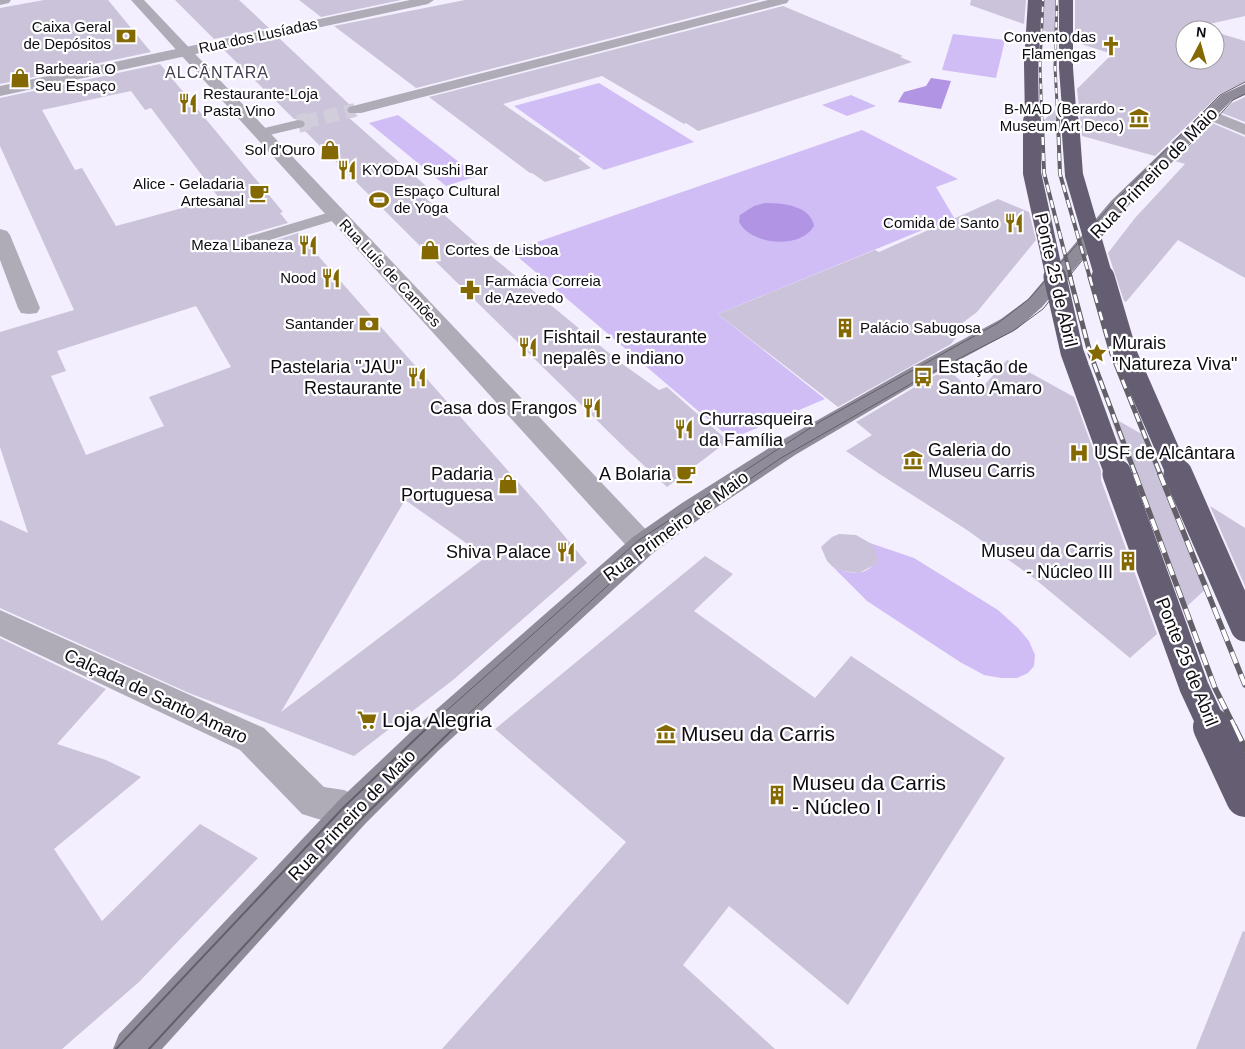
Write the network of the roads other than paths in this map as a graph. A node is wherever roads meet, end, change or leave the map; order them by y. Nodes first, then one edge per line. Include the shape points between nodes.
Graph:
1 (5, 0) edge
2 (137, 0) edge
3 (370, 0) edge
4 (428, 0) edge
5 (783, 0) edge
6 (1035, 0) edge
7 (1066, 0) edge
8 (0, 1) edge
9 (384, 9) junction
10 (185, 52) junction
11 (1245, 89) edge
12 (0, 91) edge
13 (355, 110) tunnel mouth
14 (1210, 115) junction
15 (298, 124) tunnel mouth
16 (1245, 130) edge
17 (261, 133) junction
18 (337, 215) junction
19 (0, 235) edge
20 (253, 240) dead end
21 (29, 308) dead end
22 (643, 545) junction
23 (0, 622) edge
24 (1245, 627) edge
25 (1245, 798) edge
26 (352, 812) junction
27 (134, 1049) edge

1 - 8 street
2 - 10 street, Rua Luís de Camões
3 - 9 street
4 - 9 street, Rua dos Lusíadas
5 - 13 street
6 - 25 highway, Ponte 25 de Abril, bridge via 1031,64 1032,172 1072,352 1194,687
7 - 24 highway, bridge via 1066,68 1074,175 1126,355
9 - 10 street, Rua dos Lusíadas
10 - 12 street, Rua dos Lusíadas
10 - 17 street, Rua Luís de Camões
11 - 14 main road, Rua Primeiro de Maio via 1226,98
14 - 16 street
14 - 22 main road, Rua Primeiro de Maio via 1118,205 1035,304 1009,324 786,449
15 - 17 lane
17 - 18 street, Rua Luís de Camões
18 - 20 lane
18 - 22 street, Rua Luís de Camões
19 - 21 street
22 - 26 main road, Rua Primeiro de Maio via 426,740
23 - 26 street, Calçada de Santo Amaro via 252,739 315,802 344,806
26 - 27 main road, Rua Primeiro de Maio

